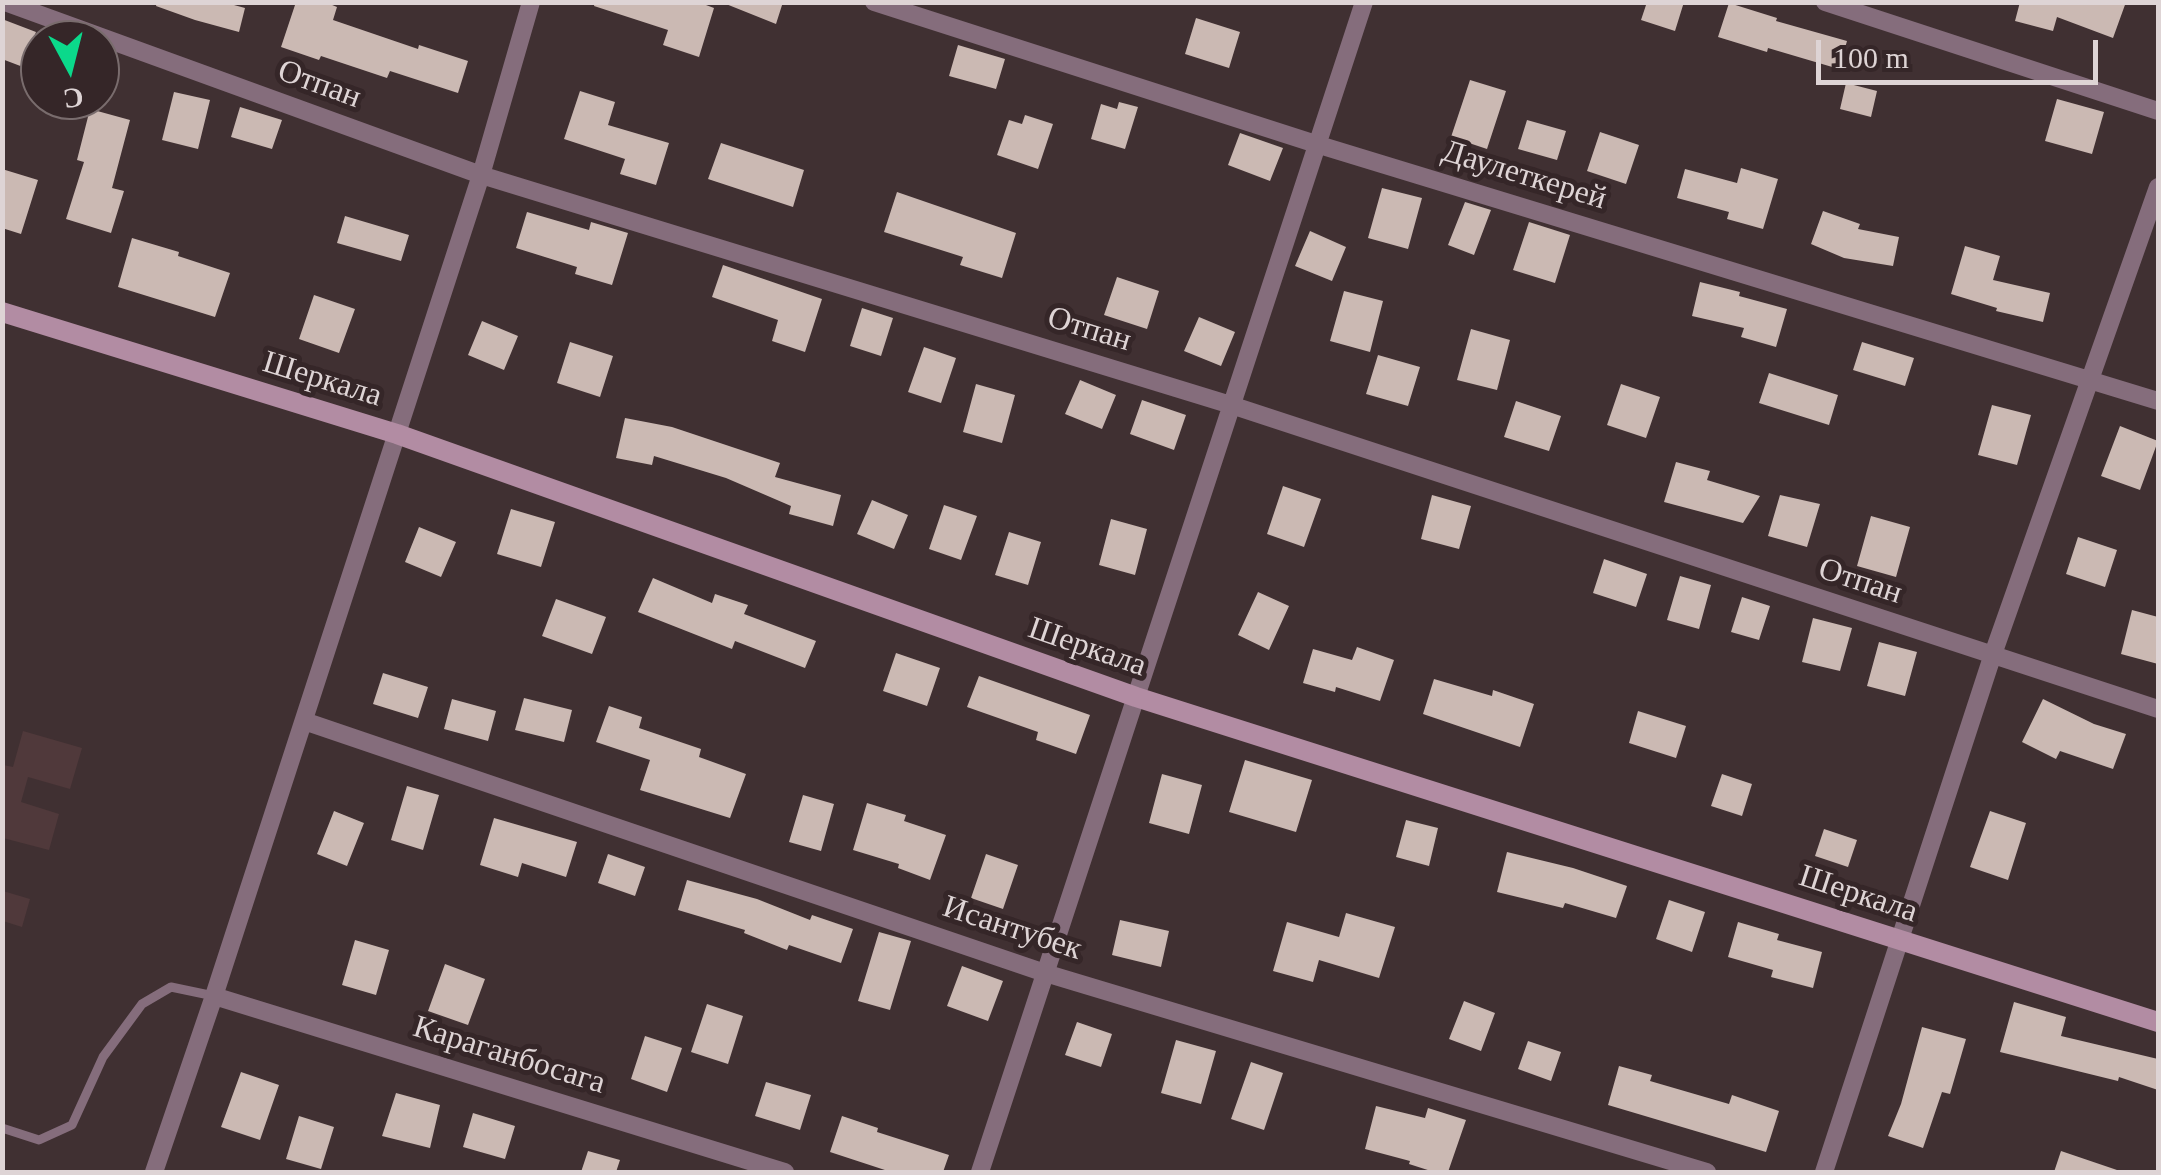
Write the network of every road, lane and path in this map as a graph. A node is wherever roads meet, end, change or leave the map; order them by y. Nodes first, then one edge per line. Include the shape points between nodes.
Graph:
1 (5, 2) edge
2 (531, 2) edge
3 (874, 2) edge
4 (1364, 2) edge
5 (1826, 2) edge
6 (2158, 111) edge
7 (1316, 144) junction
8 (481, 175) junction
9 (2158, 187) edge
10 (2, 312) edge
11 (2093, 379) junction
12 (2158, 401) edge
13 (1231, 404) junction
14 (397, 434) junction
15 (1992, 657) junction
16 (1136, 698) junction
17 (2158, 710) edge
18 (304, 721) junction
19 (1900, 940) junction
20 (1045, 972) junction
21 (214, 996) junction
22 (2158, 1022) edge
23 (2, 1128) edge
24 (154, 1172) edge
25 (786, 1172) edge
26 (980, 1172) edge
27 (1707, 1172) edge
28 (1824, 1172) edge

1 - 8 street, Отпан
2 - 8 street
3 - 7 street, Даулеткерей
4 - 7 street
5 - 6 street
7 - 11 street, Даулеткерей
7 - 13 street
8 - 13 street, Отпан
8 - 14 street
9 - 11 street
10 - 14 street, Шеркала
11 - 12 street, Даулеткерей
11 - 15 street
13 - 15 street, Отпан
13 - 16 street
14 - 16 street, Шеркала
14 - 18 street
15 - 17 street, Отпан
15 - 19 street
16 - 19 street, Шеркала
16 - 20 street
18 - 20 street, Исантубек
18 - 21 street
19 - 22 street, Шеркала
19 - 28 street
20 - 26 street
20 - 27 street, Исантубек
21 - 23 lane via 171,988 142,1004 103,1057 72,1125 39,1140
21 - 24 street
21 - 25 street, Караганбосага

